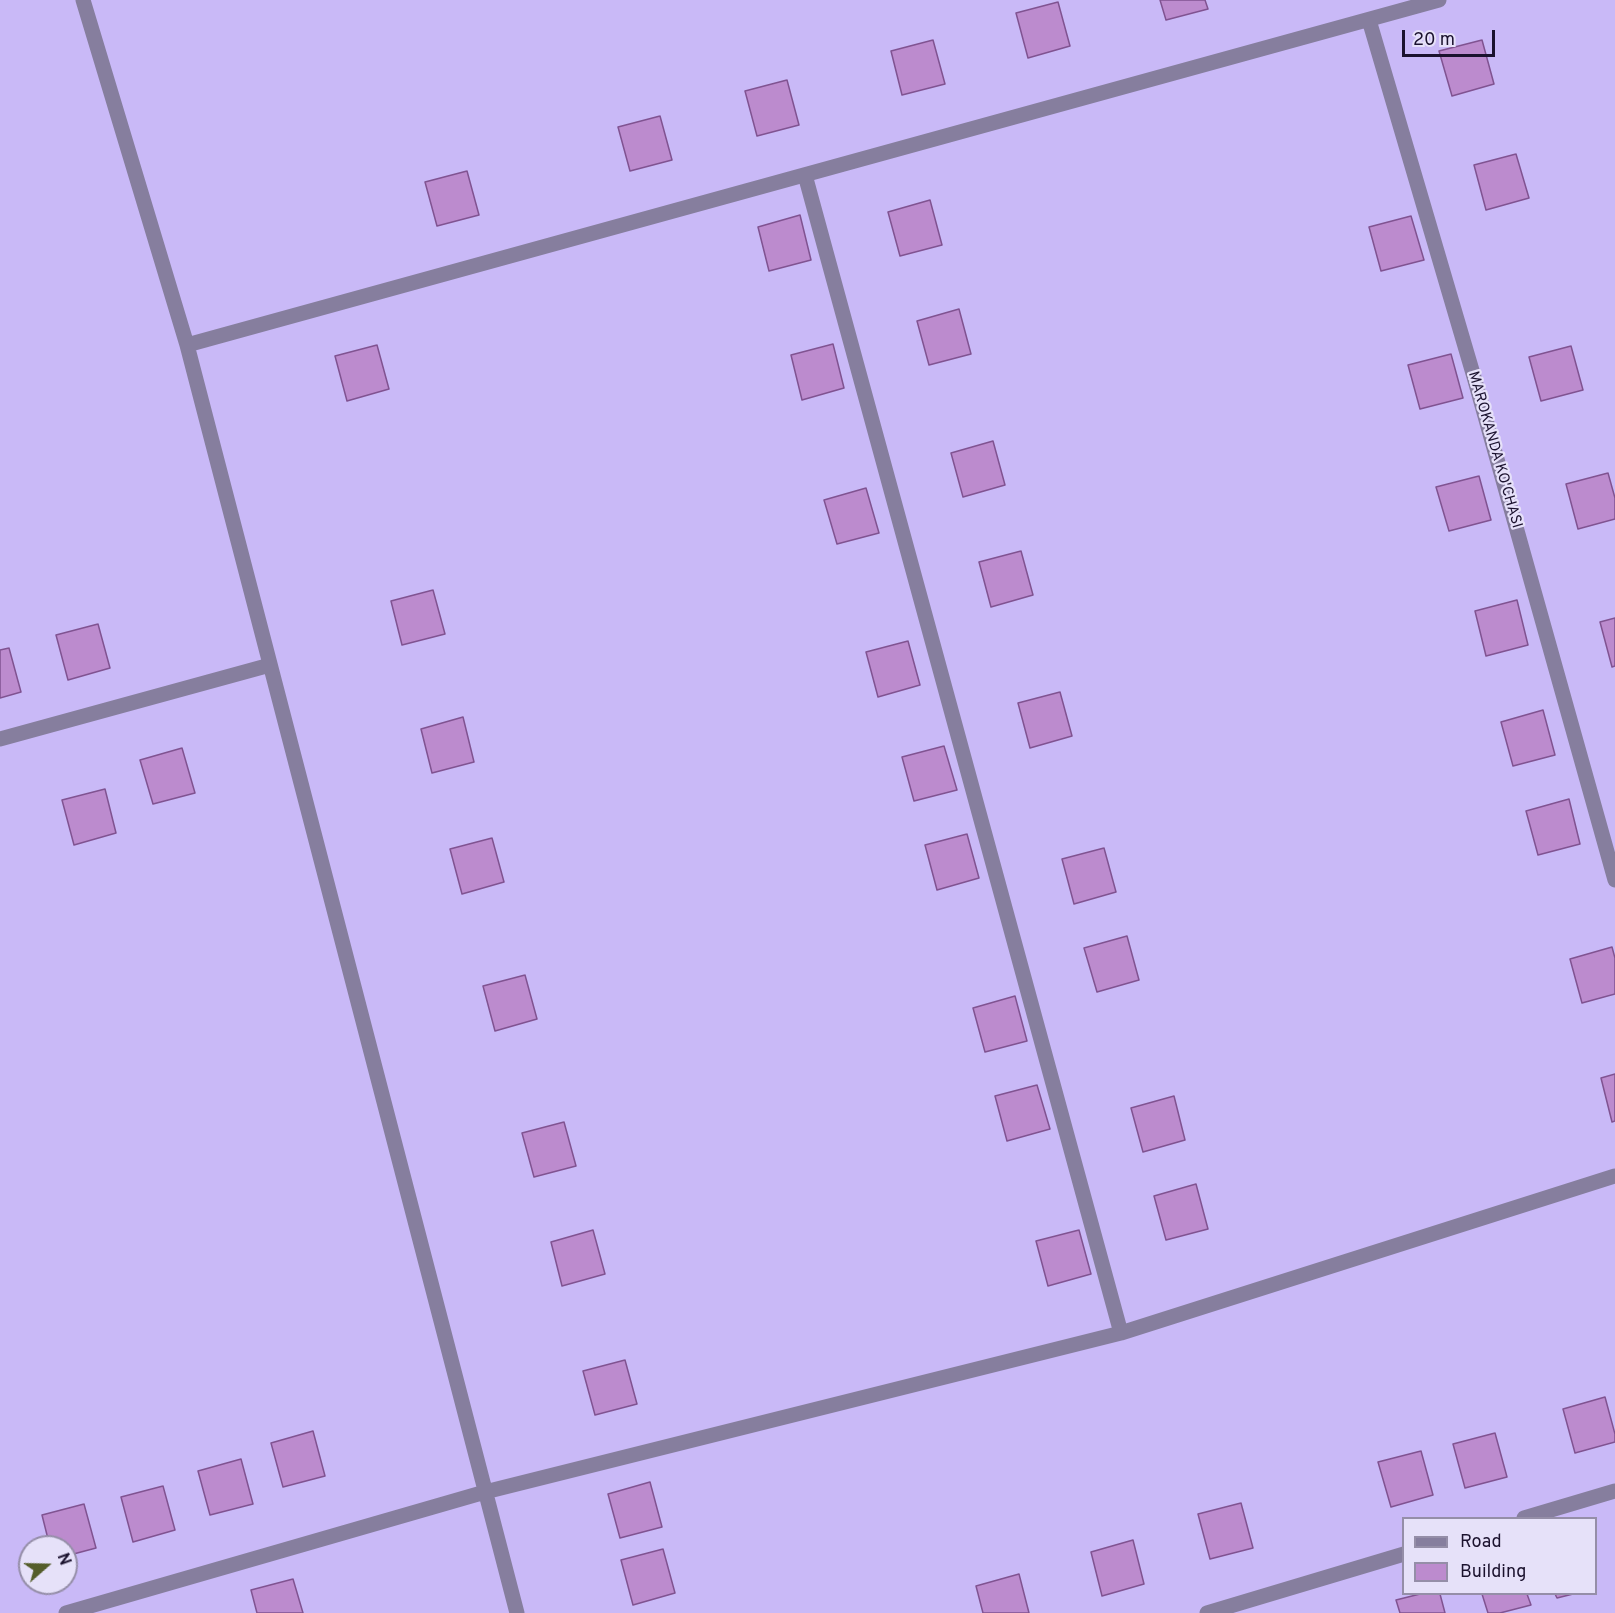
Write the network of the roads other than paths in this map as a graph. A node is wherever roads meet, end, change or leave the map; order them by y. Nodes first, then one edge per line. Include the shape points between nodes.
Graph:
1 (83, 0) edge
2 (1439, 0) edge
3 (1369, 20) junction
4 (805, 175) junction
5 (187, 345) junction
6 (270, 665) junction
7 (0, 739) edge
8 (1615, 880) edge
9 (1615, 1176) edge
10 (1121, 1333) junction
11 (1615, 1491) edge
12 (485, 1492) junction
13 (1527, 1517) edge
14 (1402, 1555) edge
15 (66, 1613) edge
16 (517, 1613) edge
17 (1207, 1613) edge

1 - 5 street
2 - 3 street
3 - 4 street
3 - 8 street, MAROKANDA KO'CHASI
4 - 5 street
4 - 10 street
5 - 6 street
6 - 7 street
6 - 12 street
9 - 10 street
10 - 12 street
11 - 13 street
12 - 15 street
12 - 16 street
14 - 17 street

